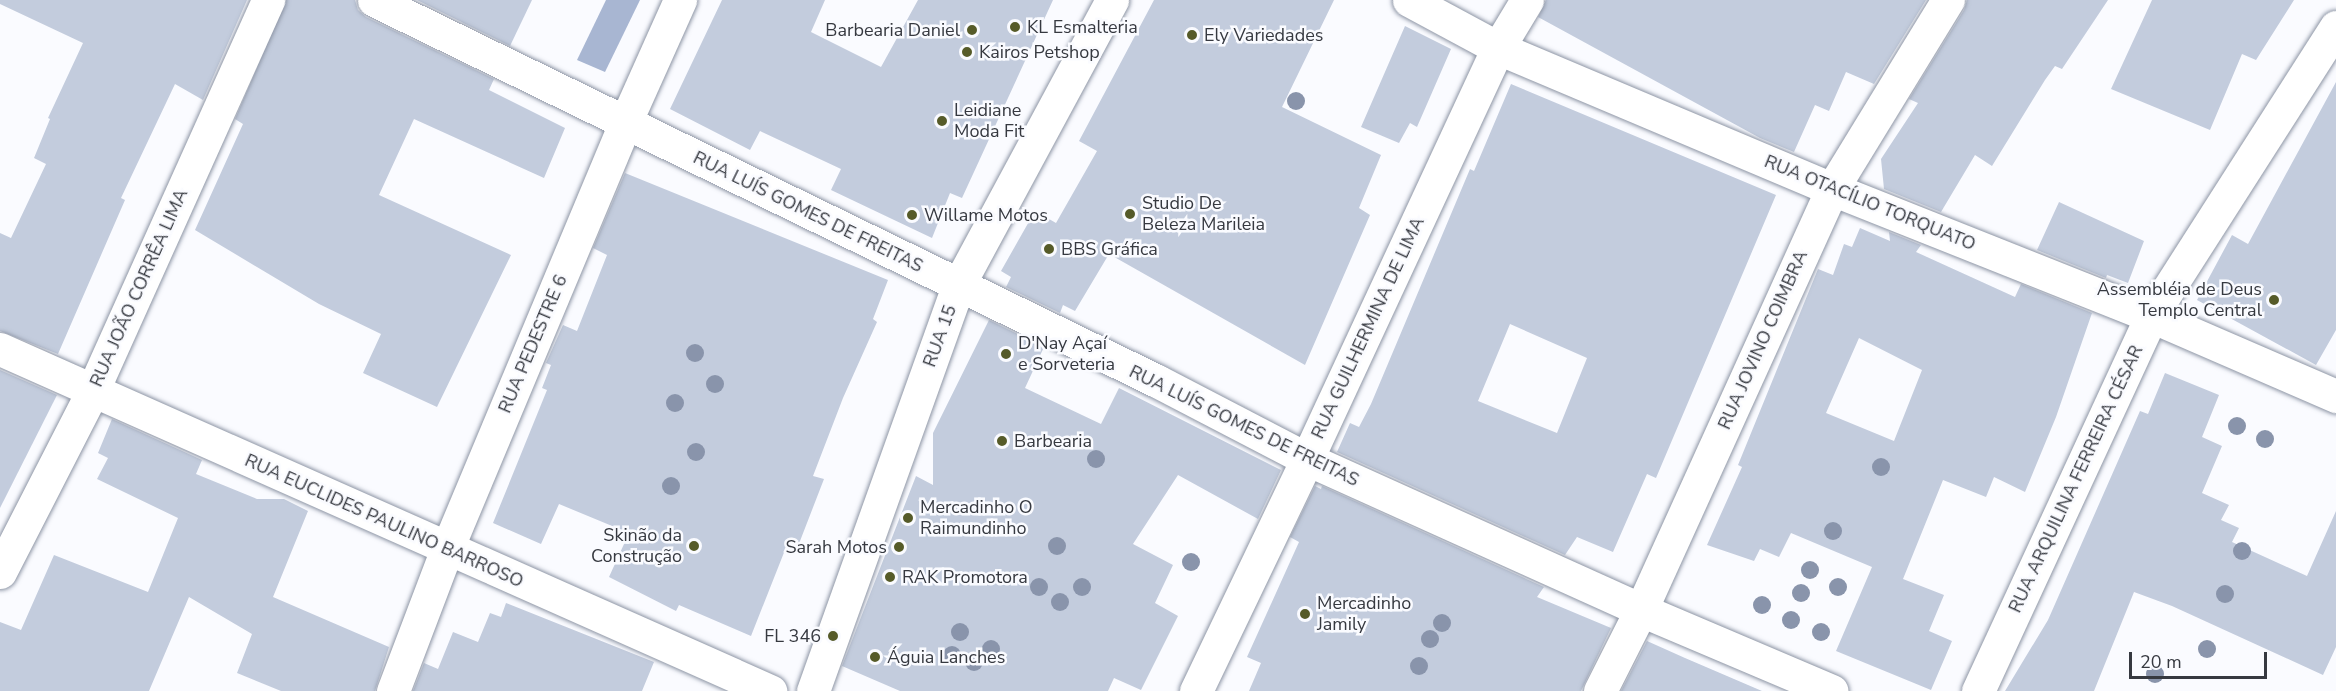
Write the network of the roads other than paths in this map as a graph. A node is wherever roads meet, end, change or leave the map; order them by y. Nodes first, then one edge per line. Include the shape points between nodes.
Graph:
1 (268, 0) edge
2 (374, 0) edge
3 (680, 0) edge
4 (1112, 0) edge
5 (1409, 0) edge
6 (1527, 0) edge
7 (1947, 0) edge
8 (2336, 27) edge
9 (1498, 48) junction
10 (625, 123) junction
11 (1832, 189) junction
12 (958, 286) junction
13 (2151, 316) junction
14 (0, 349) edge
15 (92, 392) junction
16 (2336, 396) edge
17 (1307, 459) junction
18 (447, 549) junction
19 (0, 572) edge
20 (1641, 610) junction
21 (393, 691) edge
22 (770, 691) edge
23 (813, 691) edge
24 (1196, 691) edge
25 (1600, 691) edge
26 (1832, 691) edge
27 (1978, 691) edge

1 - 15 street, RUA JOÃO CORRÊA LIMA
2 - 10 street, RUA LUÍS GOMES DE FREITAS
3 - 10 street, RUA PEDESTRE 6
4 - 12 street, RUA 15
5 - 9 street, RUA OTACÍLIO TORQUATO
6 - 9 street, RUA GUILHERMINA DE LIMA
7 - 11 street, RUA JOVINO COIMBRA
8 - 13 street, RUA ARQUILINA FERREIRA CÉSAR
9 - 11 street, RUA OTACÍLIO TORQUATO
9 - 17 street, RUA GUILHERMINA DE LIMA
10 - 12 street, RUA LUÍS GOMES DE FREITAS
10 - 18 street, RUA PEDESTRE 6
11 - 13 street, RUA OTACÍLIO TORQUATO
11 - 20 street, RUA JOVINO COIMBRA
12 - 17 street, RUA LUÍS GOMES DE FREITAS via 1157,381
12 - 23 street, RUA 15
13 - 16 street, RUA OTACÍLIO TORQUATO
13 - 27 street, RUA ARQUILINA FERREIRA CÉSAR
14 - 15 street, RUA EUCLIDES PAULINO BARROSO
15 - 18 street, RUA EUCLIDES PAULINO BARROSO
15 - 19 street, RUA JOÃO CORRÊA LIMA
17 - 20 street, RUA LUÍS GOMES DE FREITAS
17 - 24 street, RUA GUILHERMINA DE LIMA
18 - 21 street, RUA PEDESTRE 6
18 - 22 street, RUA EUCLIDES PAULINO BARROSO
20 - 25 street, RUA JOVINO COIMBRA
20 - 26 street, RUA LUÍS GOMES DE FREITAS

